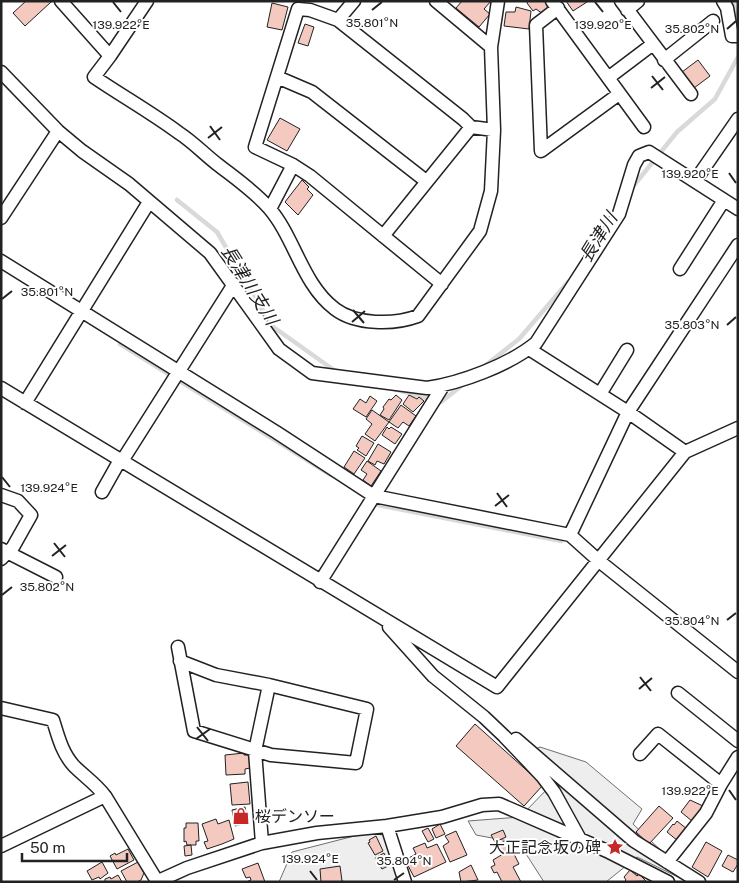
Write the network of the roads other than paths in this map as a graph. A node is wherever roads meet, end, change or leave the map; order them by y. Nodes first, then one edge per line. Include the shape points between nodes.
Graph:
1 (61, 1) edge
2 (147, 1) edge
3 (354, 1) edge
4 (436, 1) edge
5 (498, 1) edge
6 (638, 1) edge
7 (723, 1) edge
8 (555, 5) edge
9 (624, 6) edge
10 (338, 20) junction
11 (714, 21) dead end
12 (738, 36) edge
13 (653, 44) junction
14 (492, 47) junction
15 (110, 56) junction
16 (664, 60) junction
17 (1, 72) edge
18 (277, 77) junction
19 (608, 78) junction
20 (619, 94) junction
21 (691, 94) dead end
22 (738, 119) edge
23 (470, 127) junction
24 (644, 127) dead end
25 (494, 130) junction
26 (58, 131) junction
27 (293, 165) junction
28 (426, 181) junction
29 (695, 181) junction
30 (724, 200) junction
31 (149, 202) junction
32 (270, 209) junction
33 (738, 209) edge
34 (1, 218) edge
35 (383, 236) junction
36 (738, 245) edge
37 (1, 261) edge
38 (680, 269) dead end
39 (234, 284) junction
40 (442, 284) junction
41 (81, 311) junction
42 (529, 349) junction
43 (627, 350) dead end
44 (179, 371) junction
45 (443, 386) junction
46 (1, 388) edge
47 (600, 394) junction
48 (25, 403) junction
49 (628, 412) junction
50 (738, 428) edge
51 (685, 452) junction
52 (121, 461) junction
53 (102, 492) dead end
54 (1, 495) edge
55 (374, 496) junction
56 (570, 535) junction
57 (3, 554) edge
58 (599, 561) junction
59 (56, 578) dead end
60 (320, 582) junction
61 (381, 618) junction
62 (178, 647) dead end
63 (180, 661) junction
64 (738, 672) edge
65 (269, 685) junction
66 (678, 693) dead end
67 (1, 708) edge
68 (490, 723) junction
69 (738, 741) edge
70 (255, 750) junction
71 (640, 754) dead end
72 (738, 758) edge
73 (721, 784) junction
74 (105, 796) junction
75 (387, 826) junction
76 (581, 840) junction
77 (262, 843) junction
78 (1, 846) edge
79 (667, 862) junction
80 (156, 881) edge
81 (406, 882) edge
82 (668, 882) edge
83 (700, 882) edge

1 - 15 street
2 - 15 street
3 - 10 street
4 - 14 street
5 - 14 street
6 - 9 street
7 - 12 street via 732,36
8 - 19 street
8 - 20 street via 536,25 542,151
9 - 13 street
10 - 18 street via 298,8
10 - 23 street
11 - 16 street
13 - 16 street
13 - 19 street
14 - 25 street
15 - 32 street via 94,76 179,132 249,187
16 - 21 street
17 - 26 street
18 - 27 street via 256,147
18 - 28 street via 312,92
19 - 20 street
20 - 24 street
22 - 29 street
23 - 25 street
23 - 28 street
25 - 40 street via 491,191 480,231
26 - 31 street
26 - 34 street
27 - 32 street
27 - 35 street
28 - 35 street
29 - 30 street
29 - 42 street via 649,152 638,156 619,214
30 - 33 street
30 - 38 street
31 - 39 street via 210,253
31 - 41 street
32 - 40 street via 312,284 328,303 344,314 361,320 406,321 418,316
35 - 40 street
36 - 49 street
37 - 41 street
39 - 44 street
39 - 45 street via 280,349 312,373 427,388
41 - 44 street
41 - 48 street
42 - 45 street via 510,360
42 - 47 street
43 - 47 street
44 - 52 street
44 - 55 street
45 - 55 street
46 - 48 street
47 - 49 street
48 - 52 street
49 - 51 street
49 - 56 street
50 - 51 street
51 - 58 street
52 - 53 street
52 - 60 street
54 - 57 street via 18,501 31,515 17,540
55 - 56 street
55 - 60 street
56 - 58 street
57 - 59 street
58 - 61 street via 497,687
58 - 64 street
60 - 61 street
61 - 68 street via 432,676
62 - 63 street
63 - 65 street via 216,676
63 - 70 street via 194,731
65 - 70 street
65 - 70 street via 367,709 356,763 271,755
66 - 69 street
67 - 74 street via 53,720 61,747 69,759
68 - 76 street via 542,776
68 - 79 street via 515,738 634,841
70 - 77 street
71 - 73 street via 658,734
72 - 73 street
73 - 79 street via 706,813
74 - 78 street
74 - 80 street
75 - 76 street via 499,804
75 - 77 street
75 - 81 street
76 - 82 street
77 - 80 street
79 - 83 street

